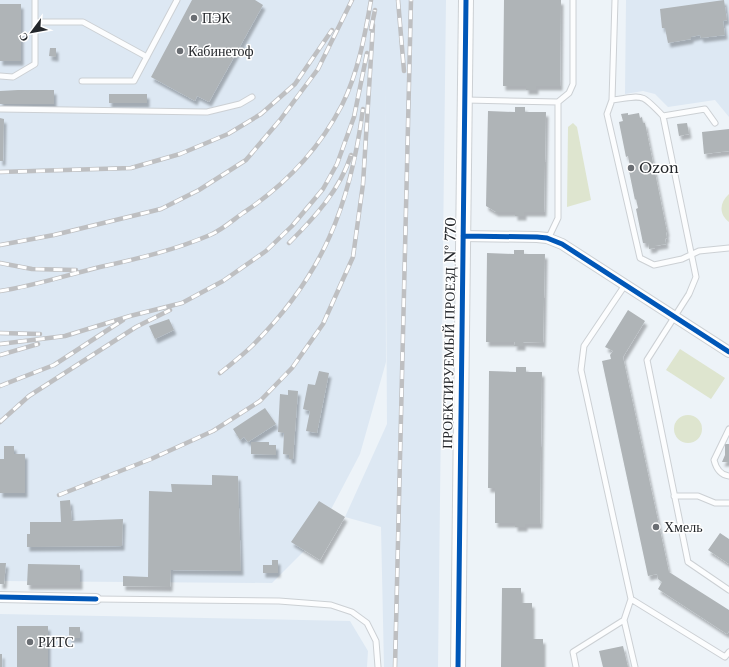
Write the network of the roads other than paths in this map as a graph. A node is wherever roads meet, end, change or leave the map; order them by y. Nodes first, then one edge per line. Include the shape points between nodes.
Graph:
1 (35, 0) edge
2 (177, 0) edge
3 (466, 0) edge
4 (573, 0) edge
5 (615, 0) edge
6 (35, 22) junction
7 (147, 56) junction
8 (0, 76) edge
9 (82, 81) dead end
10 (252, 96) dead end
11 (465, 100) junction
12 (612, 100) junction
13 (558, 102) junction
14 (0, 109) edge
15 (663, 116) junction
16 (715, 123) dead end
17 (463, 236) junction
18 (548, 239) junction
19 (729, 248) edge
20 (692, 254) junction
21 (625, 285) junction
22 (675, 317) junction
23 (729, 352) edge
24 (729, 429) edge
25 (729, 476) edge
26 (674, 496) junction
27 (729, 503) edge
28 (729, 590) edge
29 (0, 597) edge
30 (96, 599) joint
31 (631, 599) junction
32 (624, 620) junction
33 (729, 652) edge
34 (378, 667) edge
35 (458, 667) edge
36 (576, 667) edge
37 (635, 667) edge

1 - 6 lane
2 - 7 lane
3 - 11 street, ПРОЕКТИРУЕМЫЙ ПРОЕЗД № 770
4 - 13 lane via 573,84 569,93
5 - 12 lane
6 - 7 lane via 83,22
6 - 8 lane via 34,64 13,77
7 - 9 lane via 134,81
10 - 14 lane via 240,104 207,112
11 - 13 lane
11 - 17 street, ПРОЕКТИРУЕМЫЙ ПРОЕЗД № 770
12 - 15 lane via 640,96
12 - 20 lane via 607,114 640,258 654,265 682,259
13 - 18 lane via 558,218
15 - 16 lane via 705,109
15 - 20 lane
17 - 18 street
17 - 35 street, ПРОЕКТИРУЕМЫЙ ПРОЕЗД № 770
18 - 21 street via 562,244
19 - 20 lane
20 - 22 lane via 696,271 694,284
21 - 22 street
21 - 31 lane via 587,341 581,370
22 - 23 street
22 - 26 lane via 647,360
24 - 25 lane via 714,460 716,468
26 - 27 lane via 698,496 715,503
26 - 28 lane via 688,562
29 - 30 street
30 - 34 lane via 279,601 331,605 352,612 367,623 376,641
31 - 32 lane
31 - 33 lane via 726,657
32 - 36 lane via 573,652
32 - 37 lane

